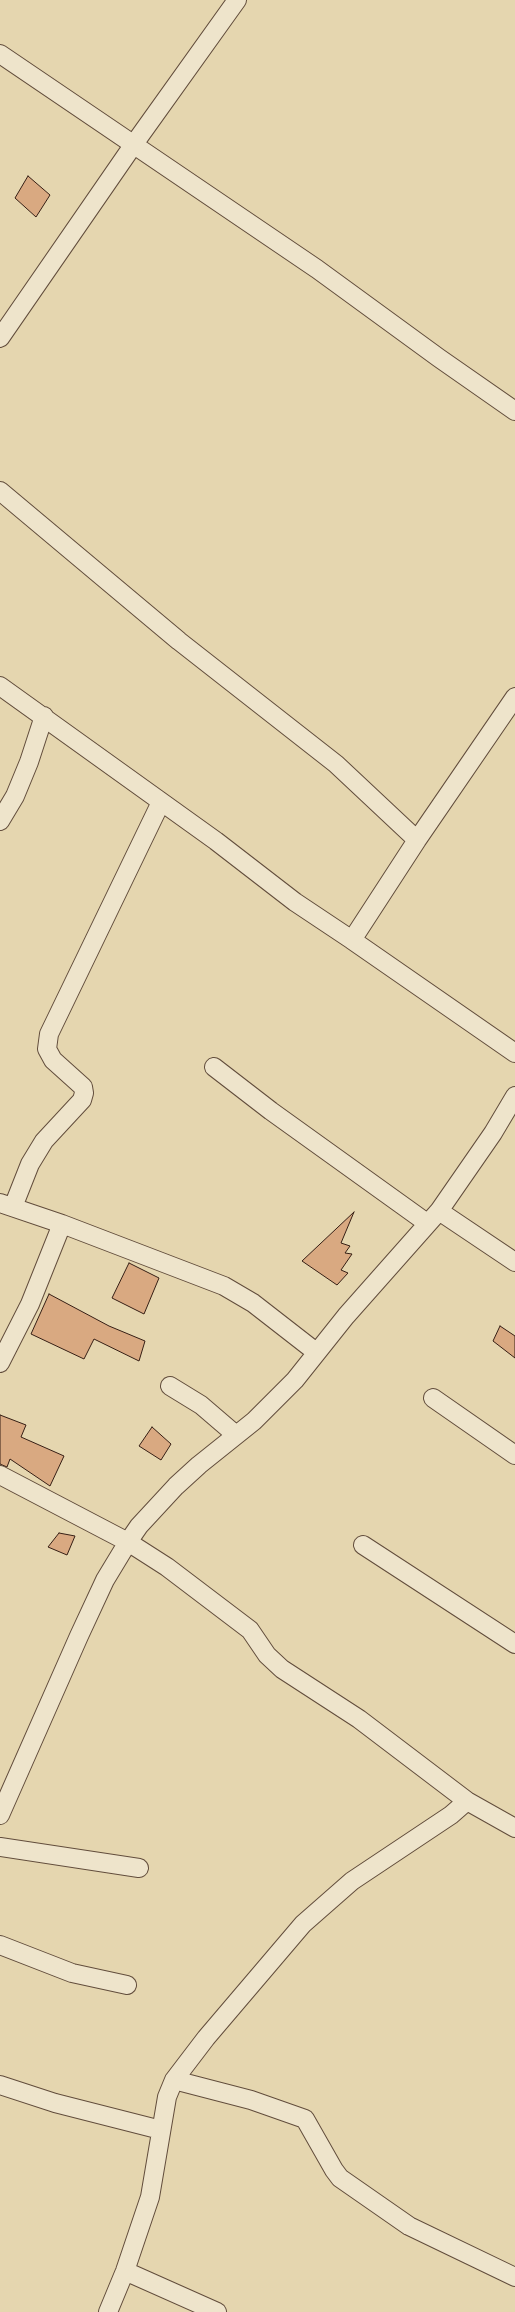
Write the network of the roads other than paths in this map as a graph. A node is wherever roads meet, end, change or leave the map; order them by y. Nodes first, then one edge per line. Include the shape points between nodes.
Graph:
1 (237, 0) edge
2 (0, 54) edge
3 (134, 144) junction
4 (0, 338) edge
5 (515, 411) edge
6 (0, 491) edge
7 (0, 686) edge
8 (515, 697) edge
9 (44, 716) junction
10 (161, 802) junction
11 (0, 821) edge
12 (417, 840) junction
13 (352, 940) junction
14 (515, 1053) edge
15 (214, 1067) dead end
16 (515, 1096) edge
17 (6, 1205) edge
18 (439, 1211) junction
19 (427, 1223) junction
20 (62, 1224) junction
21 (515, 1262) edge
22 (316, 1352) junction
23 (0, 1363) edge
24 (170, 1386) dead end
25 (434, 1398) dead end
26 (236, 1435) junction
27 (515, 1455) edge
28 (0, 1475) edge
29 (128, 1542) junction
30 (363, 1544) dead end
31 (515, 1644) edge
32 (467, 1800) junction
33 (0, 1815) edge
34 (513, 1823) edge
35 (0, 1847) edge
36 (139, 1868) dead end
37 (0, 1945) edge
38 (127, 1985) dead end
39 (174, 2080) junction
40 (0, 2085) edge
41 (161, 2130) junction
42 (125, 2271) junction
43 (515, 2277) edge
44 (108, 2312) edge
45 (217, 2312) edge

1 - 3 street
2 - 3 street
3 - 4 street
3 - 5 street via 317,269
6 - 12 street via 179,641 336,764
7 - 9 street
8 - 12 street
9 - 10 street
9 - 11 street via 29,762
10 - 13 street via 295,902
10 - 17 street via 49,1034 47,1049 53,1060 83,1087 82,1100 44,1141
12 - 13 street
13 - 14 street
15 - 19 street
16 - 18 street
17 - 20 street
18 - 19 street
18 - 21 street
19 - 22 street
20 - 22 street via 224,1286 253,1303
20 - 23 street via 30,1304
22 - 26 street via 275,1402
24 - 26 street via 201,1405
25 - 27 street
26 - 29 street via 176,1486
28 - 29 street
29 - 32 street via 167,1566 250,1630 267,1655 282,1669 359,1720
29 - 33 street via 105,1580
30 - 31 street
32 - 34 street
32 - 39 street via 451,1815 352,1881 303,1924
35 - 36 street
37 - 38 street via 72,1973
39 - 41 street
39 - 43 street via 251,2100 305,2119 340,2178 409,2226
40 - 41 street
41 - 42 street via 150,2197
42 - 44 street
42 - 45 street

